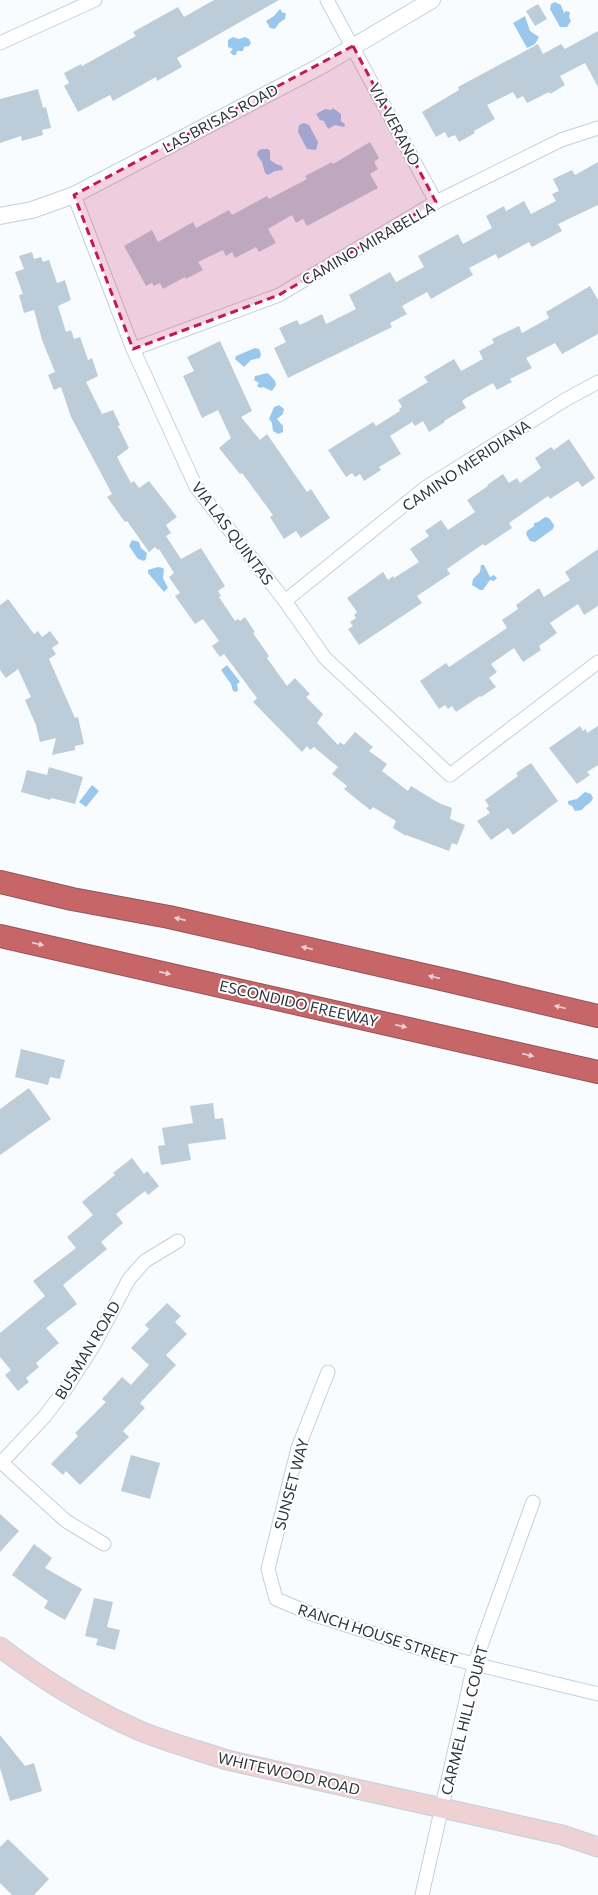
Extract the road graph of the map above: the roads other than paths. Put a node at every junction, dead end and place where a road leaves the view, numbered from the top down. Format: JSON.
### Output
{"nodes":[{"id":1,"x":95,"y":0,"type":"edge"},
{"id":2,"x":327,"y":0,"type":"edge"},
{"id":3,"x":432,"y":0,"type":"edge"},
{"id":4,"x":0,"y":43,"type":"edge"},
{"id":5,"x":353,"y":46,"type":"junction"},
{"id":6,"x":598,"y":128,"type":"edge"},
{"id":7,"x":74,"y":195,"type":"junction"},
{"id":8,"x":436,"y":202,"type":"junction"},
{"id":9,"x":0,"y":216,"type":"edge"},
{"id":10,"x":133,"y":349,"type":"junction"},
{"id":11,"x":598,"y":382,"type":"edge"},
{"id":12,"x":285,"y":601,"type":"junction"},
{"id":13,"x":598,"y":662,"type":"edge"},
{"id":14,"x":0,"y":882,"type":"edge"},
{"id":15,"x":0,"y":936,"type":"edge"},
{"id":16,"x":598,"y":1016,"type":"edge"},
{"id":17,"x":598,"y":1072,"type":"edge"},
{"id":18,"x":178,"y":1241,"type":"dead end"},
{"id":19,"x":328,"y":1372,"type":"dead end"},
{"id":20,"x":0,"y":1463,"type":"edge"},
{"id":21,"x":533,"y":1502,"type":"dead end"},
{"id":22,"x":104,"y":1544,"type":"dead end"},
{"id":23,"x":276,"y":1599,"type":"joint"},
{"id":24,"x":0,"y":1647,"type":"edge"},
{"id":25,"x":474,"y":1665,"type":"junction"},
{"id":26,"x":598,"y":1694,"type":"edge"},
{"id":27,"x":442,"y":1808,"type":"junction"},
{"id":28,"x":598,"y":1847,"type":"edge"},
{"id":29,"x":422,"y":1895,"type":"edge"}],
"edges":[{"from":1,"to":4,"type":"street"},
{"from":2,"to":5,"type":"street","name":"VIA VERANO"},
{"from":3,"to":5,"type":"street","name":"LAS BRISAS ROAD"},
{"from":5,"to":7,"type":"street","name":"LAS BRISAS ROAD"},
{"from":5,"to":8,"type":"street","name":"VIA VERANO"},
{"from":6,"to":8,"type":"street","name":"CAMINO MIRABELLA"},
{"from":7,"to":9,"type":"street","name":"LAS BRISAS ROAD"},
{"from":7,"to":10,"type":"street","name":"VIA LAS QUINTAS"},
{"from":8,"to":10,"type":"street","name":"CAMINO MIRABELLA"},
{"from":10,"to":12,"type":"street","name":"VIA LAS QUINTAS"},
{"from":11,"to":12,"type":"street","name":"CAMINO MERIDIANA"},
{"from":12,"to":13,"type":"street","name":"VIA LAS QUINTAS"},
{"from":16,"to":14,"type":"highway","one_way":true},
{"from":15,"to":17,"type":"highway","name":"ESCONDIDO FREEWAY","one_way":true},
{"from":18,"to":20,"type":"street","name":"BUSMAN ROAD"},
{"from":19,"to":23,"type":"street","name":"SUNSET WAY"},
{"from":20,"to":22,"type":"street"},
{"from":21,"to":25,"type":"street","name":"CARMEL HILL COURT"},
{"from":23,"to":25,"type":"street","name":"RANCH HOUSE STREET"},
{"from":24,"to":27,"type":"main road","name":"WHITEWOOD ROAD"},
{"from":25,"to":26,"type":"street","name":"RANCH HOUSE STREET"},
{"from":25,"to":27,"type":"street","name":"CARMEL HILL COURT"},
{"from":27,"to":28,"type":"main road","name":"WHITEWOOD ROAD"},
{"from":27,"to":29,"type":"street","name":"CARMEL HILL COURT"}]}
